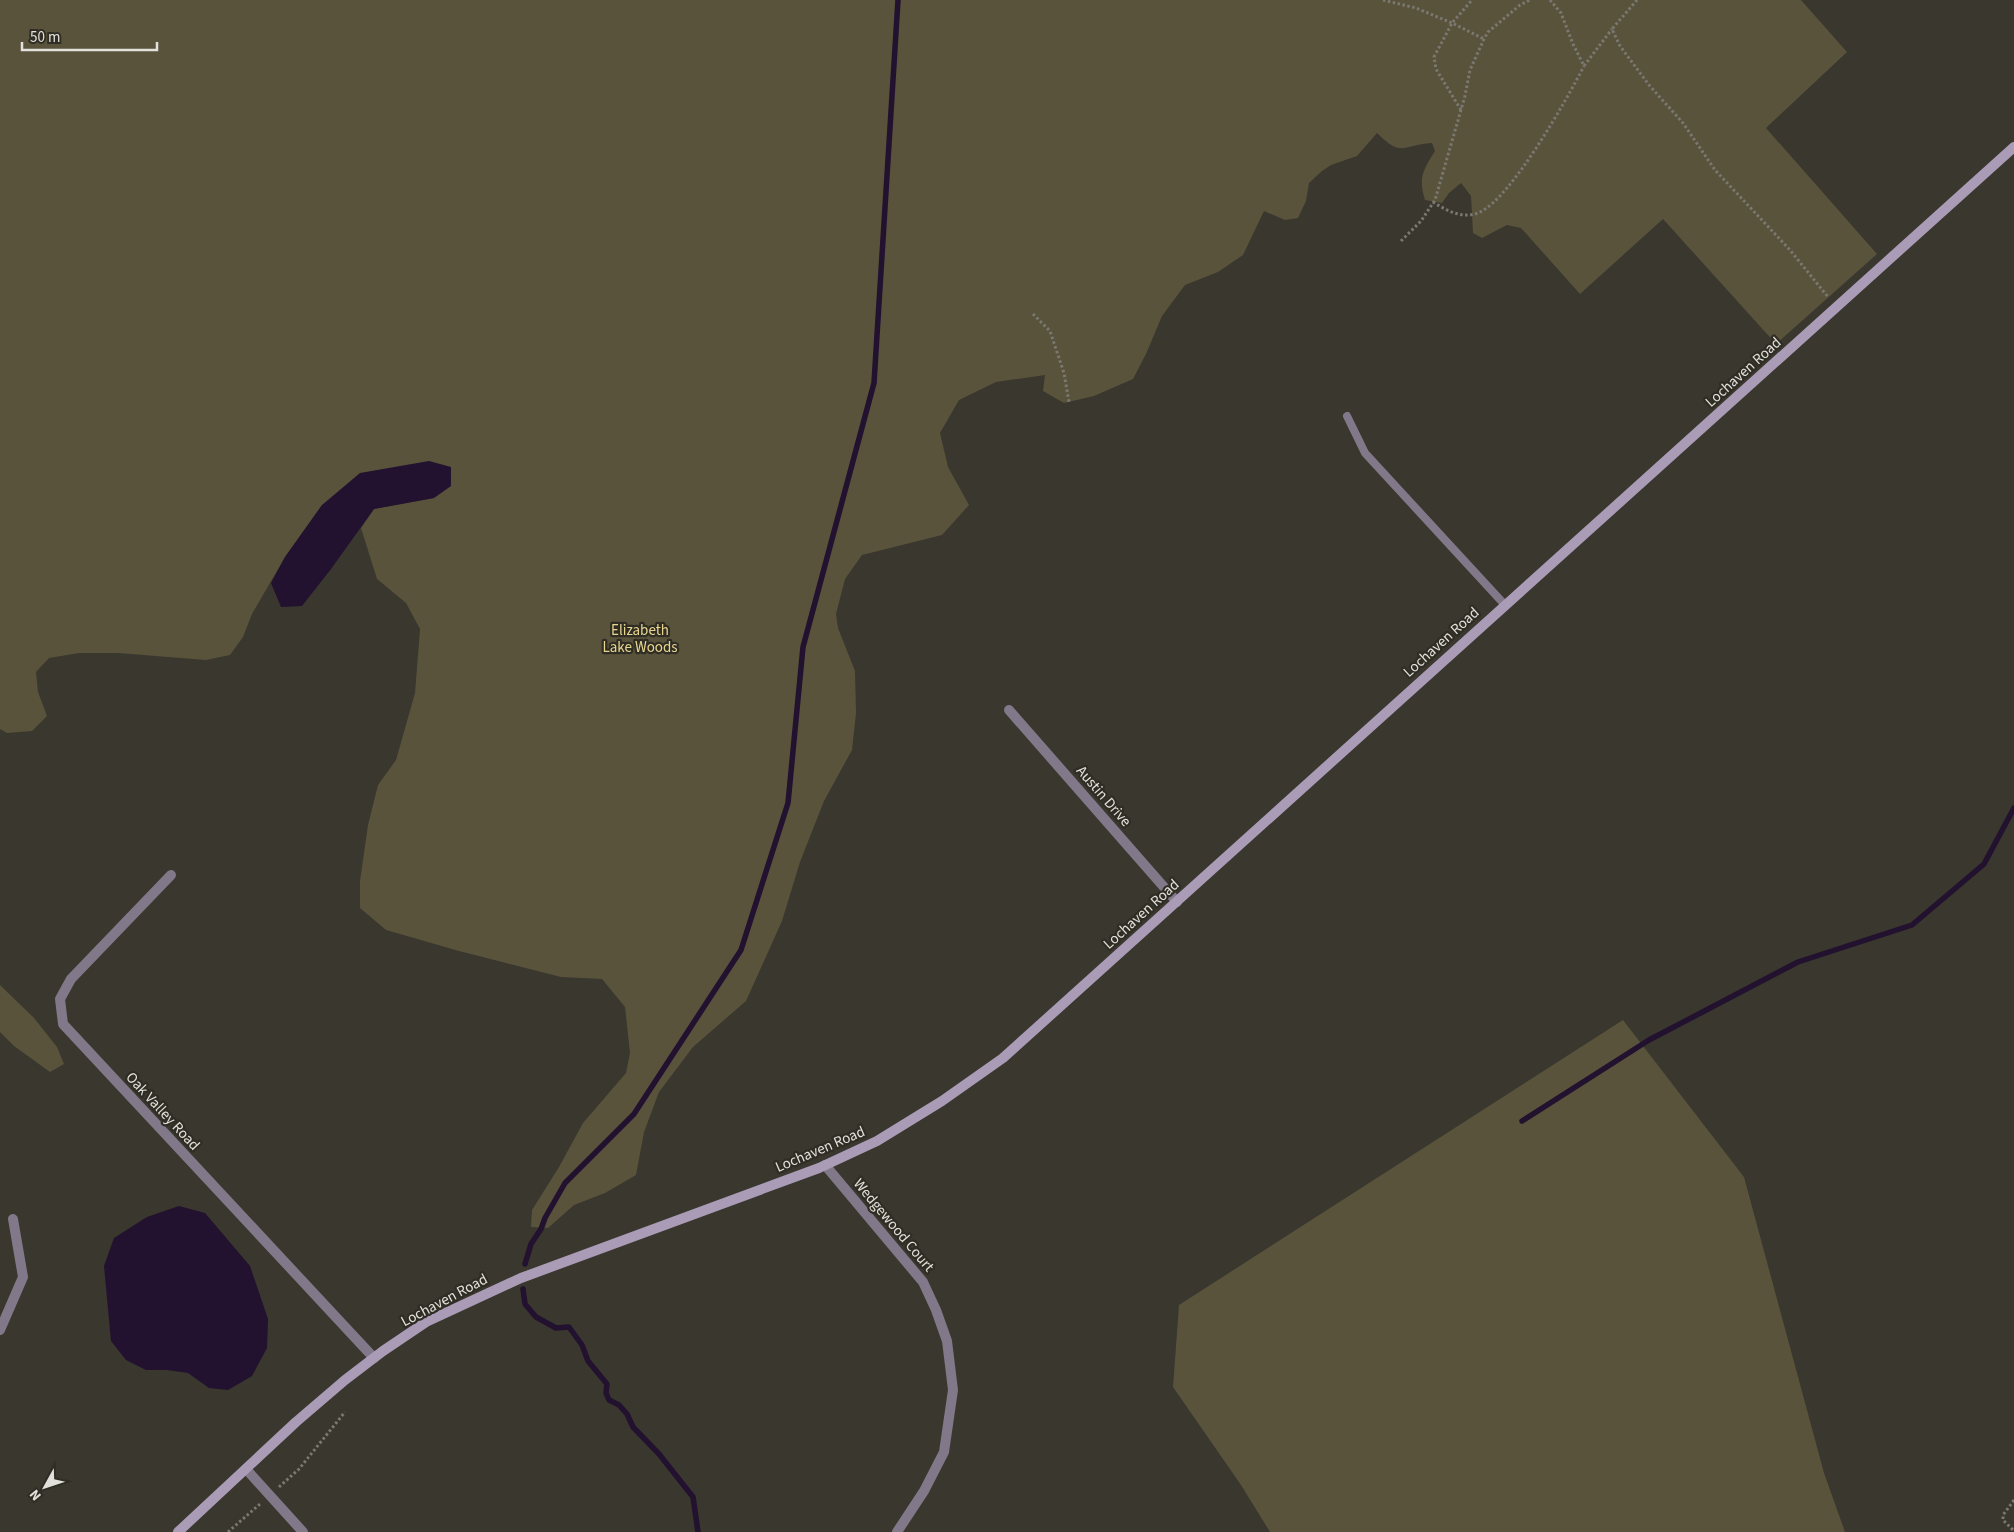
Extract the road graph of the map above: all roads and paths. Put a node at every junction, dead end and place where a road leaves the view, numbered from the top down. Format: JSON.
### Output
{"nodes":[{"id":1,"x":1383,"y":0,"type":"edge"},
{"id":2,"x":1472,"y":0,"type":"edge"},
{"id":3,"x":1530,"y":0,"type":"edge"},
{"id":4,"x":1550,"y":0,"type":"edge"},
{"id":5,"x":1636,"y":0,"type":"edge"},
{"id":6,"x":1452,"y":23,"type":"junction"},
{"id":7,"x":1612,"y":29,"type":"junction"},
{"id":8,"x":1484,"y":39,"type":"junction"},
{"id":9,"x":1584,"y":66,"type":"junction"},
{"id":10,"x":1460,"y":110,"type":"junction"},
{"id":11,"x":2014,"y":148,"type":"edge"},
{"id":12,"x":1433,"y":202,"type":"junction"},
{"id":13,"x":1401,"y":241,"type":"dead end"},
{"id":14,"x":1837,"y":307,"type":"junction"},
{"id":15,"x":1033,"y":314,"type":"dead end"},
{"id":16,"x":1069,"y":402,"type":"dead end"},
{"id":17,"x":1347,"y":416,"type":"dead end"},
{"id":18,"x":1505,"y":605,"type":"junction"},
{"id":19,"x":1009,"y":710,"type":"dead end"},
{"id":20,"x":171,"y":876,"type":"dead end"},
{"id":21,"x":1177,"y":902,"type":"junction"},
{"id":22,"x":825,"y":1165,"type":"junction"},
{"id":23,"x":13,"y":1219,"type":"dead end"},
{"id":24,"x":0,"y":1330,"type":"edge"},
{"id":25,"x":374,"y":1358,"type":"junction"},
{"id":26,"x":345,"y":1412,"type":"dead end"},
{"id":27,"x":246,"y":1469,"type":"junction"},
{"id":28,"x":270,"y":1496,"type":"junction"},
{"id":29,"x":2014,"y":1500,"type":"edge"},
{"id":30,"x":2013,"y":1530,"type":"edge"},
{"id":31,"x":178,"y":1532,"type":"edge"},
{"id":32,"x":228,"y":1532,"type":"edge"},
{"id":33,"x":303,"y":1532,"type":"edge"},
{"id":34,"x":897,"y":1532,"type":"edge"}],
"edges":[{"from":1,"to":6,"type":"path"},
{"from":2,"to":6,"type":"path"},
{"from":3,"to":8,"type":"path"},
{"from":4,"to":9,"type":"path"},
{"from":5,"to":7,"type":"path"},
{"from":6,"to":8,"type":"path"},
{"from":6,"to":10,"type":"path"},
{"from":7,"to":9,"type":"path"},
{"from":7,"to":14,"type":"path"},
{"from":8,"to":10,"type":"path"},
{"from":9,"to":12,"type":"path"},
{"from":10,"to":12,"type":"path"},
{"from":11,"to":14,"type":"street","name":"Lochaven Road"},
{"from":12,"to":13,"type":"path"},
{"from":14,"to":18,"type":"street","name":"Lochaven Road"},
{"from":15,"to":16,"type":"path"},
{"from":17,"to":18,"type":"lane"},
{"from":18,"to":21,"type":"street","name":"Lochaven Road"},
{"from":19,"to":21,"type":"street","name":"Austin Drive"},
{"from":20,"to":25,"type":"street","name":"Oak Valley Road"},
{"from":21,"to":22,"type":"street","name":"Lochaven Road"},
{"from":22,"to":25,"type":"street","name":"Lochaven Road"},
{"from":22,"to":34,"type":"street","name":"Wedgewood Court"},
{"from":23,"to":24,"type":"street"},
{"from":25,"to":27,"type":"street","name":"Lochaven Road"},
{"from":26,"to":28,"type":"path"},
{"from":27,"to":28,"type":"street"},
{"from":27,"to":31,"type":"street","name":"Lochaven Road"},
{"from":28,"to":32,"type":"path"},
{"from":28,"to":33,"type":"street"},
{"from":29,"to":30,"type":"path"}]}
